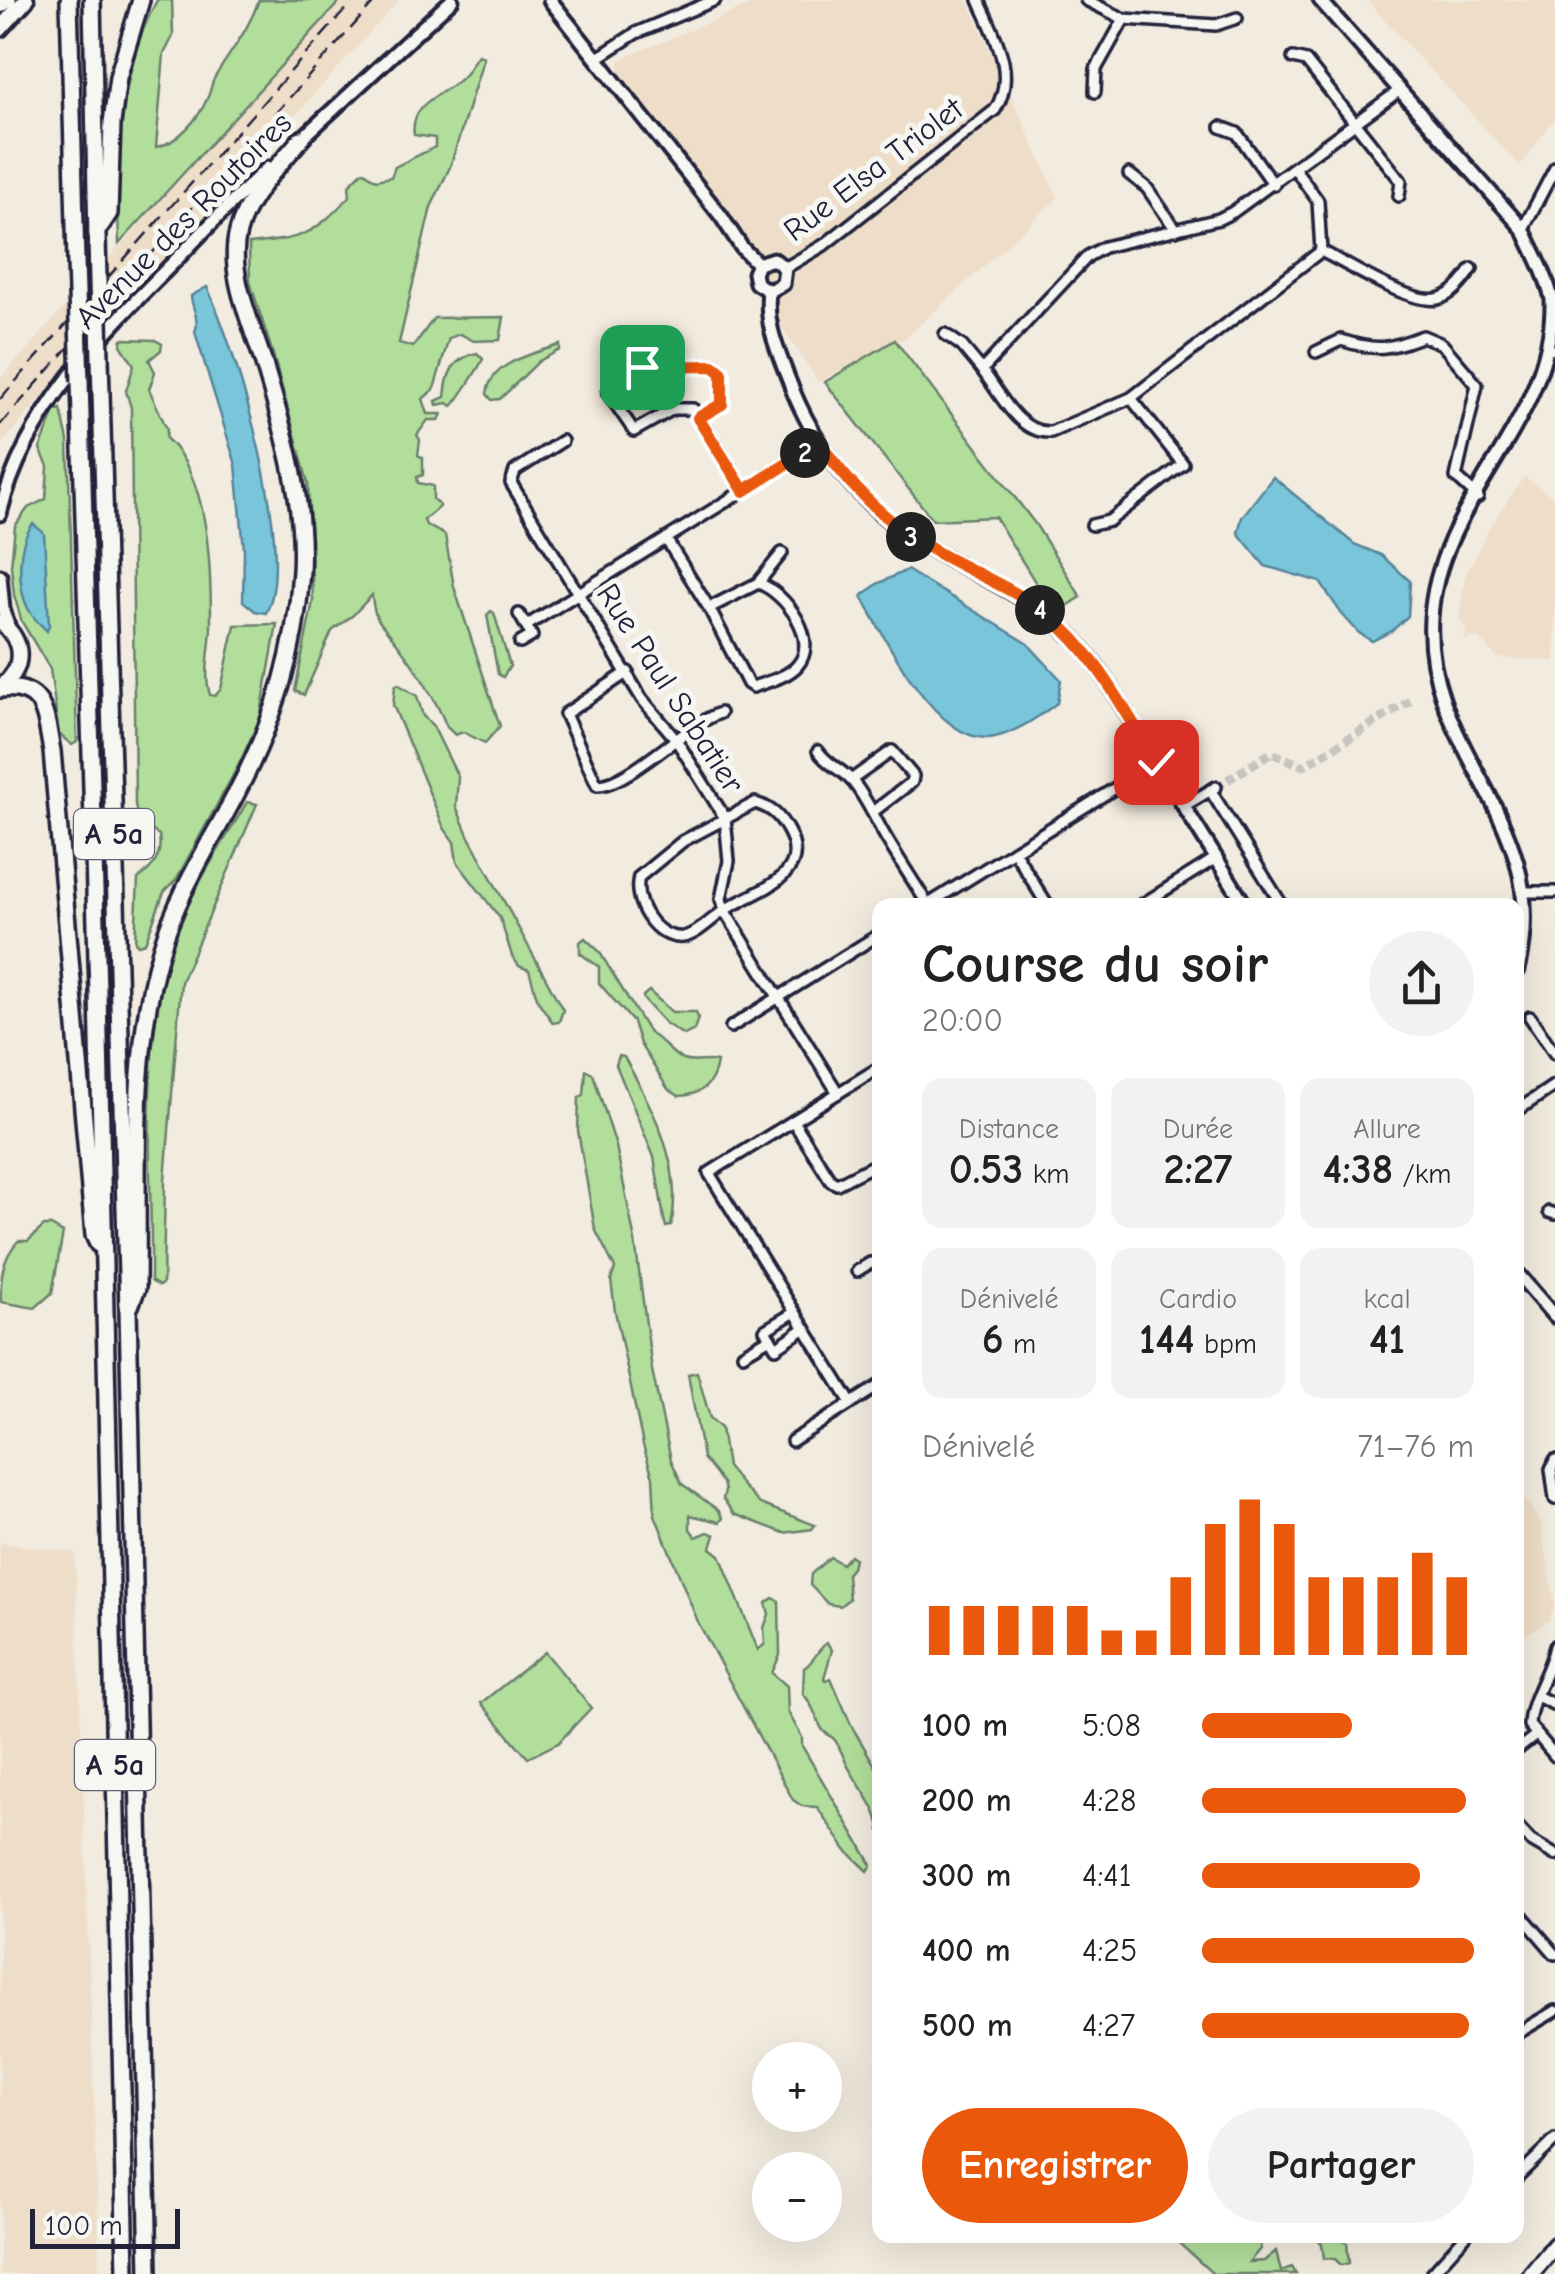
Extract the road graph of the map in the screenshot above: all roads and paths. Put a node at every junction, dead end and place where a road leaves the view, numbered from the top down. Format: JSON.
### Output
{"nodes":[{"id":1,"x":8,"y":0,"type":"edge"},
{"id":2,"x":26,"y":0,"type":"edge"},
{"id":3,"x":69,"y":0,"type":"edge"},
{"id":4,"x":92,"y":0,"type":"edge"},
{"id":5,"x":142,"y":0,"type":"edge"},
{"id":6,"x":452,"y":0,"type":"edge"},
{"id":7,"x":550,"y":0,"type":"edge"},
{"id":8,"x":715,"y":0,"type":"edge"},
{"id":9,"x":994,"y":0,"type":"edge"},
{"id":10,"x":1086,"y":0,"type":"edge"},
{"id":11,"x":1320,"y":0,"type":"edge"},
{"id":12,"x":980,"y":3,"type":"edge"},
{"id":13,"x":0,"y":5,"type":"edge"},
{"id":14,"x":1238,"y":18,"type":"dead end"},
{"id":15,"x":1124,"y":20,"type":"junction"},
{"id":16,"x":0,"y":30,"type":"edge"},
{"id":17,"x":596,"y":58,"type":"junction"},
{"id":18,"x":1293,"y":58,"type":"dead end"},
{"id":19,"x":1400,"y":90,"type":"junction"},
{"id":20,"x":1095,"y":92,"type":"dead end"},
{"id":21,"x":1355,"y":124,"type":"junction"},
{"id":22,"x":1221,"y":127,"type":"dead end"},
{"id":23,"x":301,"y":139,"type":"junction"},
{"id":24,"x":1555,"y":168,"type":"edge"},
{"id":25,"x":1294,"y":169,"type":"junction"},
{"id":26,"x":1129,"y":174,"type":"dead end"},
{"id":27,"x":1274,"y":184,"type":"junction"},
{"id":28,"x":1399,"y":196,"type":"dead end"},
{"id":29,"x":1523,"y":229,"type":"junction"},
{"id":30,"x":1176,"y":230,"type":"junction"},
{"id":31,"x":97,"y":235,"type":"junction"},
{"id":32,"x":1322,"y":251,"type":"junction"},
{"id":33,"x":758,"y":264,"type":"junction"},
{"id":34,"x":785,"y":268,"type":"junction"},
{"id":35,"x":1472,"y":270,"type":"dead end"},
{"id":36,"x":769,"y":291,"type":"junction"},
{"id":37,"x":946,"y":334,"type":"dead end"},
{"id":38,"x":1555,"y":350,"type":"edge"},
{"id":39,"x":1316,"y":352,"type":"dead end"},
{"id":40,"x":982,"y":370,"type":"junction"},
{"id":41,"x":1131,"y":398,"type":"junction"},
{"id":42,"x":698,"y":418,"type":"junction"},
{"id":43,"x":562,"y":442,"type":"dead end"},
{"id":44,"x":820,"y":443,"type":"junction"},
{"id":45,"x":744,"y":491,"type":"junction"},
{"id":46,"x":1478,"y":497,"type":"junction"},
{"id":47,"x":0,"y":514,"type":"edge"},
{"id":48,"x":1092,"y":525,"type":"dead end"},
{"id":49,"x":666,"y":540,"type":"junction"},
{"id":50,"x":782,"y":553,"type":"dead end"},
{"id":51,"x":0,"y":576,"type":"edge"},
{"id":52,"x":754,"y":585,"type":"junction"},
{"id":53,"x":580,"y":592,"type":"junction"},
{"id":54,"x":709,"y":608,"type":"junction"},
{"id":55,"x":518,"y":614,"type":"dead end"},
{"id":56,"x":5,"y":626,"type":"edge"},
{"id":57,"x":526,"y":626,"type":"junction"},
{"id":58,"x":520,"y":643,"type":"dead end"},
{"id":59,"x":628,"y":672,"type":"junction"},
{"id":60,"x":0,"y":688,"type":"edge"},
{"id":61,"x":720,"y":712,"type":"dead end"},
{"id":62,"x":676,"y":738,"type":"junction"},
{"id":63,"x":818,"y":751,"type":"dead end"},
{"id":64,"x":1156,"y":762,"type":"junction"},
{"id":65,"x":851,"y":780,"type":"junction"},
{"id":66,"x":1184,"y":806,"type":"junction"},
{"id":67,"x":874,"y":811,"type":"junction"},
{"id":68,"x":725,"y":818,"type":"junction"},
{"id":69,"x":1014,"y":851,"type":"junction"},
{"id":70,"x":1216,"y":858,"type":"junction"},
{"id":71,"x":1526,"y":892,"type":"junction"},
{"id":72,"x":1555,"y":892,"type":"edge"},
{"id":73,"x":923,"y":898,"type":"edge"},
{"id":74,"x":938,"y":898,"type":"edge"},
{"id":75,"x":1043,"y":898,"type":"edge"},
{"id":76,"x":1153,"y":898,"type":"edge"},
{"id":77,"x":1241,"y":898,"type":"edge"},
{"id":78,"x":1278,"y":898,"type":"edge"},
{"id":79,"x":724,"y":910,"type":"junction"},
{"id":80,"x":872,"y":939,"type":"edge"},
{"id":81,"x":1524,"y":940,"type":"edge"},
{"id":82,"x":779,"y":997,"type":"junction"},
{"id":83,"x":1530,"y":1017,"type":"dead end"},
{"id":84,"x":730,"y":1027,"type":"dead end"},
{"id":85,"x":1551,"y":1041,"type":"edge"},
{"id":86,"x":1555,"y":1054,"type":"edge"},
{"id":87,"x":872,"y":1072,"type":"edge"},
{"id":88,"x":1555,"y":1085,"type":"edge"},
{"id":89,"x":838,"y":1093,"type":"junction"},
{"id":90,"x":1524,"y":1106,"type":"edge"},
{"id":91,"x":793,"y":1120,"type":"junction"},
{"id":92,"x":872,"y":1166,"type":"edge"},
{"id":93,"x":104,"y":1256,"type":"junction"},
{"id":94,"x":872,"y":1263,"type":"edge"},
{"id":95,"x":857,"y":1270,"type":"dead end"},
{"id":96,"x":1524,"y":1281,"type":"edge"},
{"id":97,"x":128,"y":1310,"type":"junction"},
{"id":98,"x":795,"y":1312,"type":"junction"},
{"id":99,"x":1555,"y":1317,"type":"edge"},
{"id":100,"x":805,"y":1328,"type":"junction"},
{"id":101,"x":770,"y":1338,"type":"junction"},
{"id":102,"x":744,"y":1354,"type":"dead end"},
{"id":103,"x":872,"y":1390,"type":"edge"},
{"id":104,"x":851,"y":1404,"type":"junction"},
{"id":105,"x":792,"y":1442,"type":"dead end"},
{"id":106,"x":1555,"y":1460,"type":"edge"},
{"id":107,"x":1555,"y":1499,"type":"edge"},
{"id":108,"x":1555,"y":1646,"type":"edge"},
{"id":109,"x":1554,"y":1654,"type":"edge"},
{"id":110,"x":1538,"y":1696,"type":"junction"},
{"id":111,"x":1555,"y":1705,"type":"edge"},
{"id":112,"x":1536,"y":1735,"type":"junction"},
{"id":113,"x":1524,"y":1744,"type":"edge"},
{"id":114,"x":1553,"y":1750,"type":"edge"},
{"id":115,"x":1524,"y":1833,"type":"edge"},
{"id":116,"x":1555,"y":1855,"type":"edge"},
{"id":117,"x":1524,"y":1919,"type":"edge"},
{"id":118,"x":1555,"y":1954,"type":"edge"},
{"id":119,"x":1555,"y":2011,"type":"edge"},
{"id":120,"x":1524,"y":2029,"type":"edge"},
{"id":121,"x":1555,"y":2140,"type":"edge"},
{"id":122,"x":1524,"y":2170,"type":"edge"},
{"id":123,"x":1457,"y":2243,"type":"edge"},
{"id":124,"x":1555,"y":2245,"type":"edge"},
{"id":125,"x":126,"y":2274,"type":"edge"},
{"id":126,"x":149,"y":2274,"type":"edge"},
{"id":127,"x":1431,"y":2274,"type":"edge"},
{"id":128,"x":1531,"y":2274,"type":"edge"}],
"edges":[{"from":1,"to":13,"type":"highway"},
{"from":2,"to":16,"type":"main road"},
{"from":3,"to":93,"type":"highway","number":"A 5a","bridge":true},
{"from":4,"to":31,"type":"highway","number":"A 5a"},
{"from":5,"to":31,"type":"highway"},
{"from":6,"to":23,"type":"street","name":"Avenue des Routoires"},
{"from":7,"to":17,"type":"street","name":"Rue Elsa Triolet"},
{"from":8,"to":17,"type":"street"},
{"from":9,"to":12,"type":"street"},
{"from":10,"to":15,"type":"street"},
{"from":11,"to":19,"type":"street"},
{"from":12,"to":34,"type":"street","name":"Rue Elsa Triolet"},
{"from":14,"to":15,"type":"street"},
{"from":15,"to":20,"type":"street"},
{"from":17,"to":33,"type":"street","name":"Rue Elsa Triolet"},
{"from":18,"to":21,"type":"street"},
{"from":19,"to":21,"type":"street"},
{"from":19,"to":29,"type":"street"},
{"from":21,"to":25,"type":"street"},
{"from":21,"to":28,"type":"street"},
{"from":22,"to":27,"type":"street"},
{"from":23,"to":47,"type":"street","name":"Avenue des Routoires"},
{"from":23,"to":97,"type":"highway"},
{"from":24,"to":29,"type":"street"},
{"from":25,"to":27,"type":"street"},
{"from":25,"to":32,"type":"street"},
{"from":26,"to":30,"type":"street"},
{"from":27,"to":30,"type":"street"},
{"from":29,"to":38,"type":"street"},
{"from":30,"to":40,"type":"street"},
{"from":31,"to":97,"type":"highway","number":"A 5a","bridge":true},
{"from":32,"to":35,"type":"street"},
{"from":32,"to":41,"type":"street"},
{"from":33,"to":34,"type":"street"},
{"from":33,"to":36,"type":"street"},
{"from":34,"to":36,"type":"street"},
{"from":36,"to":44,"type":"street"},
{"from":37,"to":40,"type":"street"},
{"from":38,"to":46,"type":"street"},
{"from":39,"to":46,"type":"street"},
{"from":40,"to":41,"type":"street"},
{"from":41,"to":48,"type":"street"},
{"from":42,"to":42,"type":"street"},
{"from":42,"to":45,"type":"street"},
{"from":43,"to":53,"type":"street","name":"Rue Paul Sabatier"},
{"from":44,"to":45,"type":"street"},
{"from":44,"to":64,"type":"street"},
{"from":45,"to":49,"type":"street"},
{"from":46,"to":71,"type":"street"},
{"from":49,"to":53,"type":"street"},
{"from":49,"to":54,"type":"street"},
{"from":50,"to":52,"type":"street"},
{"from":51,"to":56,"type":"street"},
{"from":52,"to":54,"type":"street"},
{"from":52,"to":54,"type":"street"},
{"from":53,"to":57,"type":"street"},
{"from":53,"to":59,"type":"street","name":"Rue Paul Sabatier"},
{"from":55,"to":57,"type":"street"},
{"from":56,"to":60,"type":"main road"},
{"from":57,"to":58,"type":"street"},
{"from":59,"to":62,"type":"street","name":"Rue Paul Sabatier"},
{"from":59,"to":62,"type":"street"},
{"from":60,"to":93,"type":"highway"},
{"from":61,"to":62,"type":"street"},
{"from":62,"to":68,"type":"street","name":"Rue Paul Sabatier"},
{"from":63,"to":65,"type":"street"},
{"from":64,"to":66,"type":"street"},
{"from":64,"to":69,"type":"street"},
{"from":65,"to":67,"type":"street"},
{"from":65,"to":67,"type":"street"},
{"from":66,"to":70,"type":"street"},
{"from":66,"to":78,"type":"street"},
{"from":67,"to":73,"type":"street"},
{"from":68,"to":79,"type":"street","name":"Rue Paul Sabatier"},
{"from":68,"to":79,"type":"street"},
{"from":68,"to":79,"type":"street"},
{"from":69,"to":74,"type":"street"},
{"from":69,"to":75,"type":"street"},
{"from":70,"to":76,"type":"street"},
{"from":70,"to":77,"type":"street"},
{"from":71,"to":72,"type":"street"},
{"from":71,"to":81,"type":"street"},
{"from":79,"to":82,"type":"street"},
{"from":80,"to":82,"type":"street"},
{"from":82,"to":84,"type":"street"},
{"from":82,"to":89,"type":"street"},
{"from":83,"to":85,"type":"street"},
{"from":85,"to":86,"type":"street"},
{"from":87,"to":89,"type":"street"},
{"from":88,"to":90,"type":"street"},
{"from":89,"to":91,"type":"street"},
{"from":91,"to":92,"type":"street"},
{"from":91,"to":98,"type":"street"},
{"from":93,"to":125,"type":"highway","number":"A 5a"},
{"from":94,"to":95,"type":"street"},
{"from":96,"to":99,"type":"street"},
{"from":97,"to":126,"type":"highway","number":"A 5a"},
{"from":98,"to":100,"type":"street"},
{"from":98,"to":101,"type":"street"},
{"from":100,"to":101,"type":"street"},
{"from":100,"to":104,"type":"street"},
{"from":101,"to":102,"type":"street"},
{"from":103,"to":104,"type":"street"},
{"from":104,"to":105,"type":"street"},
{"from":106,"to":107,"type":"street"},
{"from":108,"to":109,"type":"street"},
{"from":109,"to":110,"type":"street"},
{"from":110,"to":111,"type":"street"},
{"from":110,"to":112,"type":"street"},
{"from":112,"to":113,"type":"street"},
{"from":112,"to":114,"type":"street"},
{"from":115,"to":116,"type":"street"},
{"from":117,"to":118,"type":"street"},
{"from":119,"to":120,"type":"street"},
{"from":121,"to":122,"type":"street"},
{"from":123,"to":127,"type":"street"},
{"from":124,"to":128,"type":"main road"}]}
